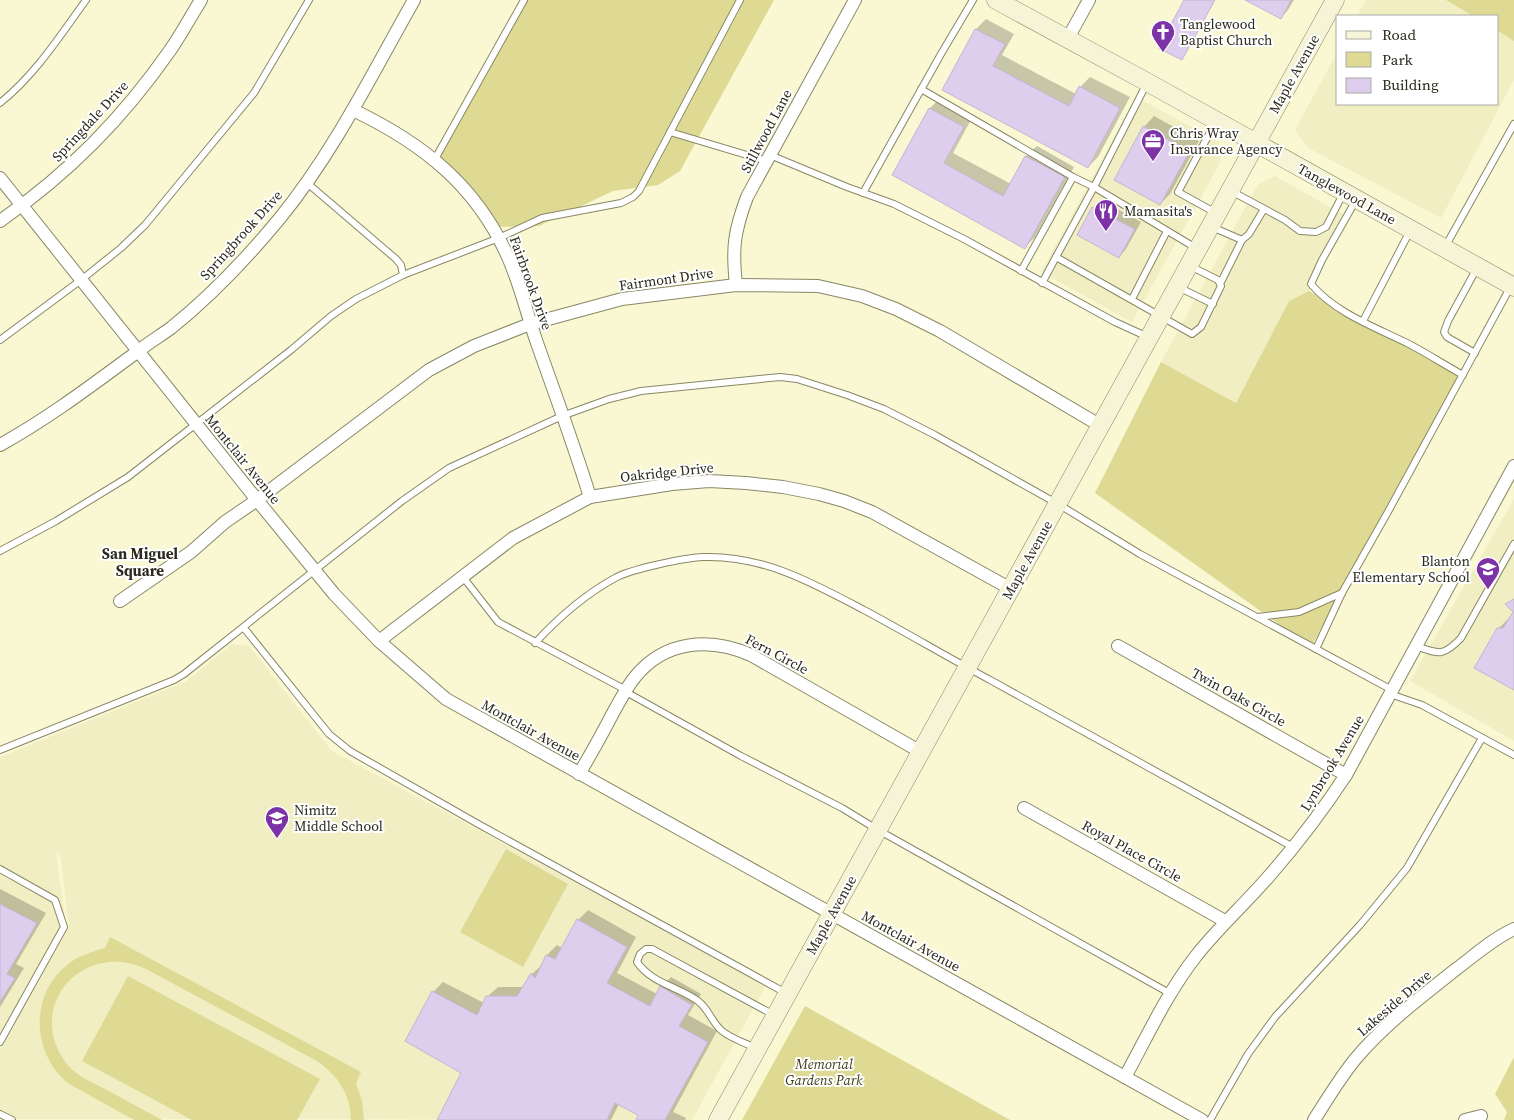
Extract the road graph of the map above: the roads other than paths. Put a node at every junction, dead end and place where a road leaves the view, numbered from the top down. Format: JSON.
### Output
{"nodes":[{"id":1,"x":86,"y":0,"type":"edge"},
{"id":2,"x":201,"y":0,"type":"edge"},
{"id":3,"x":309,"y":0,"type":"edge"},
{"id":4,"x":414,"y":0,"type":"edge"},
{"id":5,"x":524,"y":0,"type":"edge"},
{"id":6,"x":740,"y":0,"type":"edge"},
{"id":7,"x":855,"y":0,"type":"edge"},
{"id":8,"x":973,"y":0,"type":"edge"},
{"id":9,"x":996,"y":0,"type":"edge"},
{"id":10,"x":1089,"y":0,"type":"edge"},
{"id":11,"x":1335,"y":0,"type":"edge"},
{"id":12,"x":1067,"y":40,"type":"junction"},
{"id":13,"x":1148,"y":82,"type":"junction"},
{"id":14,"x":921,"y":90,"type":"junction"},
{"id":15,"x":0,"y":103,"type":"edge"},
{"id":16,"x":352,"y":110,"type":"junction"},
{"id":17,"x":1215,"y":122,"type":"junction"},
{"id":18,"x":1514,"y":124,"type":"edge"},
{"id":19,"x":670,"y":132,"type":"junction"},
{"id":20,"x":1256,"y":144,"type":"junction"},
{"id":21,"x":768,"y":158,"type":"junction"},
{"id":22,"x":435,"y":159,"type":"junction"},
{"id":23,"x":1073,"y":177,"type":"junction"},
{"id":24,"x":0,"y":178,"type":"edge"},
{"id":25,"x":306,"y":182,"type":"junction"},
{"id":26,"x":1094,"y":187,"type":"junction"},
{"id":27,"x":1230,"y":191,"type":"junction"},
{"id":28,"x":863,"y":193,"type":"junction"},
{"id":29,"x":1350,"y":196,"type":"junction"},
{"id":30,"x":22,"y":206,"type":"junction"},
{"id":31,"x":1264,"y":209,"type":"junction"},
{"id":32,"x":1214,"y":220,"type":"junction"},
{"id":33,"x":0,"y":221,"type":"edge"},
{"id":34,"x":1411,"y":230,"type":"junction"},
{"id":35,"x":1167,"y":231,"type":"junction"},
{"id":36,"x":499,"y":238,"type":"junction"},
{"id":37,"x":1242,"y":240,"type":"junction"},
{"id":38,"x":1445,"y":248,"type":"junction"},
{"id":39,"x":1198,"y":249,"type":"junction"},
{"id":40,"x":1056,"y":257,"type":"junction"},
{"id":41,"x":1189,"y":265,"type":"junction"},
{"id":42,"x":1478,"y":267,"type":"junction"},
{"id":43,"x":1022,"y":271,"type":"junction"},
{"id":44,"x":403,"y":275,"type":"junction"},
{"id":45,"x":81,"y":280,"type":"junction"},
{"id":46,"x":1221,"y":282,"type":"junction"},
{"id":47,"x":1042,"y":283,"type":"junction"},
{"id":48,"x":736,"y":285,"type":"junction"},
{"id":49,"x":1513,"y":286,"type":"edge"},
{"id":50,"x":1177,"y":287,"type":"junction"},
{"id":51,"x":1132,"y":299,"type":"junction"},
{"id":52,"x":1213,"y":304,"type":"junction"},
{"id":53,"x":1161,"y":317,"type":"junction"},
{"id":54,"x":1363,"y":321,"type":"junction"},
{"id":55,"x":530,"y":324,"type":"junction"},
{"id":56,"x":1150,"y":338,"type":"junction"},
{"id":57,"x":0,"y":340,"type":"edge"},
{"id":58,"x":138,"y":351,"type":"junction"},
{"id":59,"x":1475,"y":353,"type":"junction"},
{"id":60,"x":1463,"y":375,"type":"junction"},
{"id":61,"x":562,"y":416,"type":"junction"},
{"id":62,"x":196,"y":424,"type":"junction"},
{"id":63,"x":1101,"y":426,"type":"junction"},
{"id":64,"x":0,"y":446,"type":"edge"},
{"id":65,"x":1514,"y":466,"type":"edge"},
{"id":66,"x":590,"y":497,"type":"junction"},
{"id":67,"x":257,"y":500,"type":"junction"},
{"id":68,"x":1058,"y":504,"type":"junction"},
{"id":69,"x":1514,"y":544,"type":"edge"},
{"id":70,"x":0,"y":551,"type":"edge"},
{"id":71,"x":316,"y":572,"type":"junction"},
{"id":72,"x":463,"y":577,"type":"junction"},
{"id":73,"x":1010,"y":589,"type":"junction"},
{"id":74,"x":1342,"y":593,"type":"junction"},
{"id":75,"x":120,"y":600,"type":"dead end"},
{"id":76,"x":1258,"y":617,"type":"junction"},
{"id":77,"x":244,"y":628,"type":"junction"},
{"id":78,"x":379,"y":641,"type":"junction"},
{"id":79,"x":535,"y":643,"type":"junction"},
{"id":80,"x":1118,"y":646,"type":"dead end"},
{"id":81,"x":1416,"y":646,"type":"junction"},
{"id":82,"x":1316,"y":649,"type":"junction"},
{"id":83,"x":967,"y":668,"type":"junction"},
{"id":84,"x":626,"y":691,"type":"junction"},
{"id":85,"x":1391,"y":692,"type":"junction"},
{"id":86,"x":1482,"y":738,"type":"junction"},
{"id":87,"x":0,"y":750,"type":"edge"},
{"id":88,"x":921,"y":752,"type":"junction"},
{"id":89,"x":1514,"y":755,"type":"edge"},
{"id":90,"x":579,"y":774,"type":"junction"},
{"id":91,"x":1346,"y":774,"type":"junction"},
{"id":92,"x":1024,"y":808,"type":"dead end"},
{"id":93,"x":878,"y":830,"type":"junction"},
{"id":94,"x":1293,"y":847,"type":"junction"},
{"id":95,"x":0,"y":869,"type":"edge"},
{"id":96,"x":832,"y":914,"type":"junction"},
{"id":97,"x":1226,"y":921,"type":"junction"},
{"id":98,"x":1514,"y":929,"type":"edge"},
{"id":99,"x":788,"y":994,"type":"junction"},
{"id":100,"x":1171,"y":994,"type":"junction"},
{"id":101,"x":775,"y":1016,"type":"junction"},
{"id":102,"x":0,"y":1042,"type":"edge"},
{"id":103,"x":757,"y":1049,"type":"junction"},
{"id":104,"x":1125,"y":1077,"type":"junction"},
{"id":105,"x":0,"y":1114,"type":"edge"},
{"id":106,"x":1481,"y":1116,"type":"dead end"},
{"id":107,"x":12,"y":1120,"type":"edge"},
{"id":108,"x":718,"y":1120,"type":"edge"},
{"id":109,"x":1202,"y":1120,"type":"edge"},
{"id":110,"x":1210,"y":1120,"type":"edge"},
{"id":111,"x":1314,"y":1120,"type":"edge"},
{"id":112,"x":1464,"y":1120,"type":"edge"}],
"edges":[{"from":1,"to":15,"type":"lane"},
{"from":2,"to":30,"type":"street","name":"Springdale Drive"},
{"from":3,"to":45,"type":"lane"},
{"from":4,"to":16,"type":"street","name":"Springbrook Drive"},
{"from":5,"to":22,"type":"lane"},
{"from":6,"to":19,"type":"lane"},
{"from":7,"to":21,"type":"street","name":"Stillwood Lane"},
{"from":8,"to":14,"type":"lane"},
{"from":9,"to":12,"type":"main road","name":"Tanglewood Lane"},
{"from":10,"to":12,"type":"street"},
{"from":11,"to":20,"type":"main road","name":"Maple Avenue"},
{"from":12,"to":13,"type":"main road","name":"Tanglewood Lane"},
{"from":13,"to":17,"type":"main road","name":"Tanglewood Lane"},
{"from":13,"to":26,"type":"lane"},
{"from":14,"to":23,"type":"lane"},
{"from":14,"to":28,"type":"lane"},
{"from":16,"to":22,"type":"street","name":"Fairbrook Drive"},
{"from":16,"to":25,"type":"street","name":"Springbrook Drive"},
{"from":17,"to":20,"type":"main road","name":"Tanglewood Lane"},
{"from":17,"to":32,"type":"lane"},
{"from":18,"to":38,"type":"lane"},
{"from":19,"to":21,"type":"lane"},
{"from":19,"to":36,"type":"lane"},
{"from":20,"to":27,"type":"main road","name":"Maple Avenue"},
{"from":20,"to":29,"type":"main road","name":"Tanglewood Lane"},
{"from":21,"to":28,"type":"lane"},
{"from":21,"to":48,"type":"street","name":"Stillwood Lane"},
{"from":22,"to":36,"type":"street","name":"Fairbrook Drive"},
{"from":23,"to":26,"type":"lane"},
{"from":23,"to":43,"type":"lane"},
{"from":24,"to":30,"type":"street","name":"Montclair Avenue"},
{"from":25,"to":44,"type":"lane"},
{"from":25,"to":58,"type":"street","name":"Springbrook Drive"},
{"from":26,"to":35,"type":"lane"},
{"from":26,"to":40,"type":"lane"},
{"from":27,"to":31,"type":"lane"},
{"from":27,"to":32,"type":"main road","name":"Maple Avenue"},
{"from":28,"to":43,"type":"lane"},
{"from":29,"to":31,"type":"lane"},
{"from":29,"to":34,"type":"main road","name":"Tanglewood Lane"},
{"from":29,"to":54,"type":"lane"},
{"from":30,"to":33,"type":"street","name":"Springdale Drive"},
{"from":30,"to":45,"type":"street","name":"Montclair Avenue"},
{"from":31,"to":37,"type":"lane"},
{"from":32,"to":37,"type":"lane"},
{"from":32,"to":39,"type":"main road","name":"Maple Avenue"},
{"from":34,"to":38,"type":"main road","name":"Tanglewood Lane"},
{"from":34,"to":54,"type":"lane"},
{"from":35,"to":39,"type":"lane"},
{"from":35,"to":51,"type":"lane"},
{"from":36,"to":44,"type":"lane"},
{"from":36,"to":55,"type":"street","name":"Fairbrook Drive"},
{"from":37,"to":46,"type":"lane"},
{"from":38,"to":42,"type":"main road","name":"Tanglewood Lane"},
{"from":39,"to":41,"type":"main road","name":"Maple Avenue"},
{"from":40,"to":47,"type":"lane"},
{"from":40,"to":51,"type":"lane"},
{"from":41,"to":46,"type":"lane"},
{"from":41,"to":50,"type":"main road","name":"Maple Avenue"},
{"from":42,"to":49,"type":"main road","name":"Tanglewood Lane"},
{"from":42,"to":59,"type":"lane"},
{"from":43,"to":47,"type":"lane"},
{"from":44,"to":62,"type":"lane"},
{"from":45,"to":57,"type":"lane"},
{"from":45,"to":58,"type":"street","name":"Montclair Avenue"},
{"from":46,"to":52,"type":"lane"},
{"from":47,"to":56,"type":"lane"},
{"from":48,"to":55,"type":"street","name":"Fairmont Drive"},
{"from":48,"to":63,"type":"street","name":"Fairmont Drive"},
{"from":49,"to":59,"type":"lane"},
{"from":50,"to":52,"type":"lane"},
{"from":50,"to":53,"type":"main road","name":"Maple Avenue"},
{"from":51,"to":53,"type":"lane"},
{"from":52,"to":53,"type":"lane"},
{"from":53,"to":56,"type":"main road","name":"Maple Avenue"},
{"from":54,"to":60,"type":"lane"},
{"from":55,"to":61,"type":"street","name":"Fairbrook Drive"},
{"from":55,"to":67,"type":"street","name":"Fairmont Drive"},
{"from":56,"to":63,"type":"main road","name":"Maple Avenue"},
{"from":58,"to":62,"type":"street","name":"Montclair Avenue"},
{"from":58,"to":64,"type":"street","name":"Springbrook Drive"},
{"from":59,"to":60,"type":"lane"},
{"from":60,"to":74,"type":"lane"},
{"from":61,"to":66,"type":"street","name":"Fairbrook Drive"},
{"from":61,"to":68,"type":"lane"},
{"from":61,"to":71,"type":"lane"},
{"from":62,"to":67,"type":"street","name":"Montclair Avenue"},
{"from":62,"to":70,"type":"lane"},
{"from":63,"to":68,"type":"main road","name":"Maple Avenue"},
{"from":65,"to":81,"type":"street","name":"Lynbrook Avenue"},
{"from":66,"to":72,"type":"street","name":"Oakridge Drive"},
{"from":66,"to":73,"type":"street","name":"Oakridge Drive"},
{"from":67,"to":71,"type":"street","name":"Montclair Avenue"},
{"from":67,"to":75,"type":"street"},
{"from":68,"to":73,"type":"main road","name":"Maple Avenue"},
{"from":68,"to":76,"type":"lane"},
{"from":69,"to":81,"type":"lane"},
{"from":71,"to":77,"type":"lane"},
{"from":71,"to":78,"type":"street","name":"Montclair Avenue"},
{"from":72,"to":78,"type":"street","name":"Oakridge Drive"},
{"from":72,"to":79,"type":"lane"},
{"from":73,"to":83,"type":"main road","name":"Maple Avenue"},
{"from":74,"to":76,"type":"lane"},
{"from":74,"to":82,"type":"lane"},
{"from":76,"to":82,"type":"lane"},
{"from":77,"to":87,"type":"lane"},
{"from":77,"to":99,"type":"lane"},
{"from":78,"to":90,"type":"street","name":"Montclair Avenue"},
{"from":79,"to":83,"type":"lane"},
{"from":79,"to":84,"type":"lane"},
{"from":80,"to":91,"type":"street","name":"Twin Oaks Circle"},
{"from":81,"to":85,"type":"street","name":"Lynbrook Avenue"},
{"from":82,"to":85,"type":"lane"},
{"from":83,"to":88,"type":"main road","name":"Maple Avenue"},
{"from":83,"to":94,"type":"lane"},
{"from":84,"to":88,"type":"street","name":"Fern Circle"},
{"from":84,"to":90,"type":"street","name":"Fern Circle"},
{"from":84,"to":93,"type":"lane"},
{"from":85,"to":86,"type":"lane"},
{"from":85,"to":91,"type":"street","name":"Lynbrook Avenue"},
{"from":86,"to":89,"type":"lane"},
{"from":86,"to":110,"type":"lane"},
{"from":88,"to":93,"type":"main road","name":"Maple Avenue"},
{"from":90,"to":96,"type":"street","name":"Montclair Avenue"},
{"from":91,"to":94,"type":"street","name":"Lynbrook Avenue"},
{"from":92,"to":97,"type":"street","name":"Royal Place Circle"},
{"from":93,"to":96,"type":"main road","name":"Maple Avenue"},
{"from":93,"to":100,"type":"lane"},
{"from":94,"to":97,"type":"street","name":"Lynbrook Avenue"},
{"from":95,"to":102,"type":"lane"},
{"from":96,"to":99,"type":"main road","name":"Maple Avenue"},
{"from":96,"to":104,"type":"street","name":"Montclair Avenue"},
{"from":97,"to":100,"type":"street","name":"Lynbrook Avenue"},
{"from":98,"to":111,"type":"street","name":"Lakeside Drive"},
{"from":99,"to":101,"type":"main road","name":"Maple Avenue"},
{"from":100,"to":104,"type":"street","name":"Lynbrook Avenue"},
{"from":101,"to":103,"type":"main road","name":"Maple Avenue"},
{"from":101,"to":103,"type":"lane"},
{"from":103,"to":108,"type":"main road","name":"Maple Avenue"},
{"from":104,"to":109,"type":"street","name":"Montclair Avenue"},
{"from":105,"to":107,"type":"lane"},
{"from":106,"to":112,"type":"street"}]}
